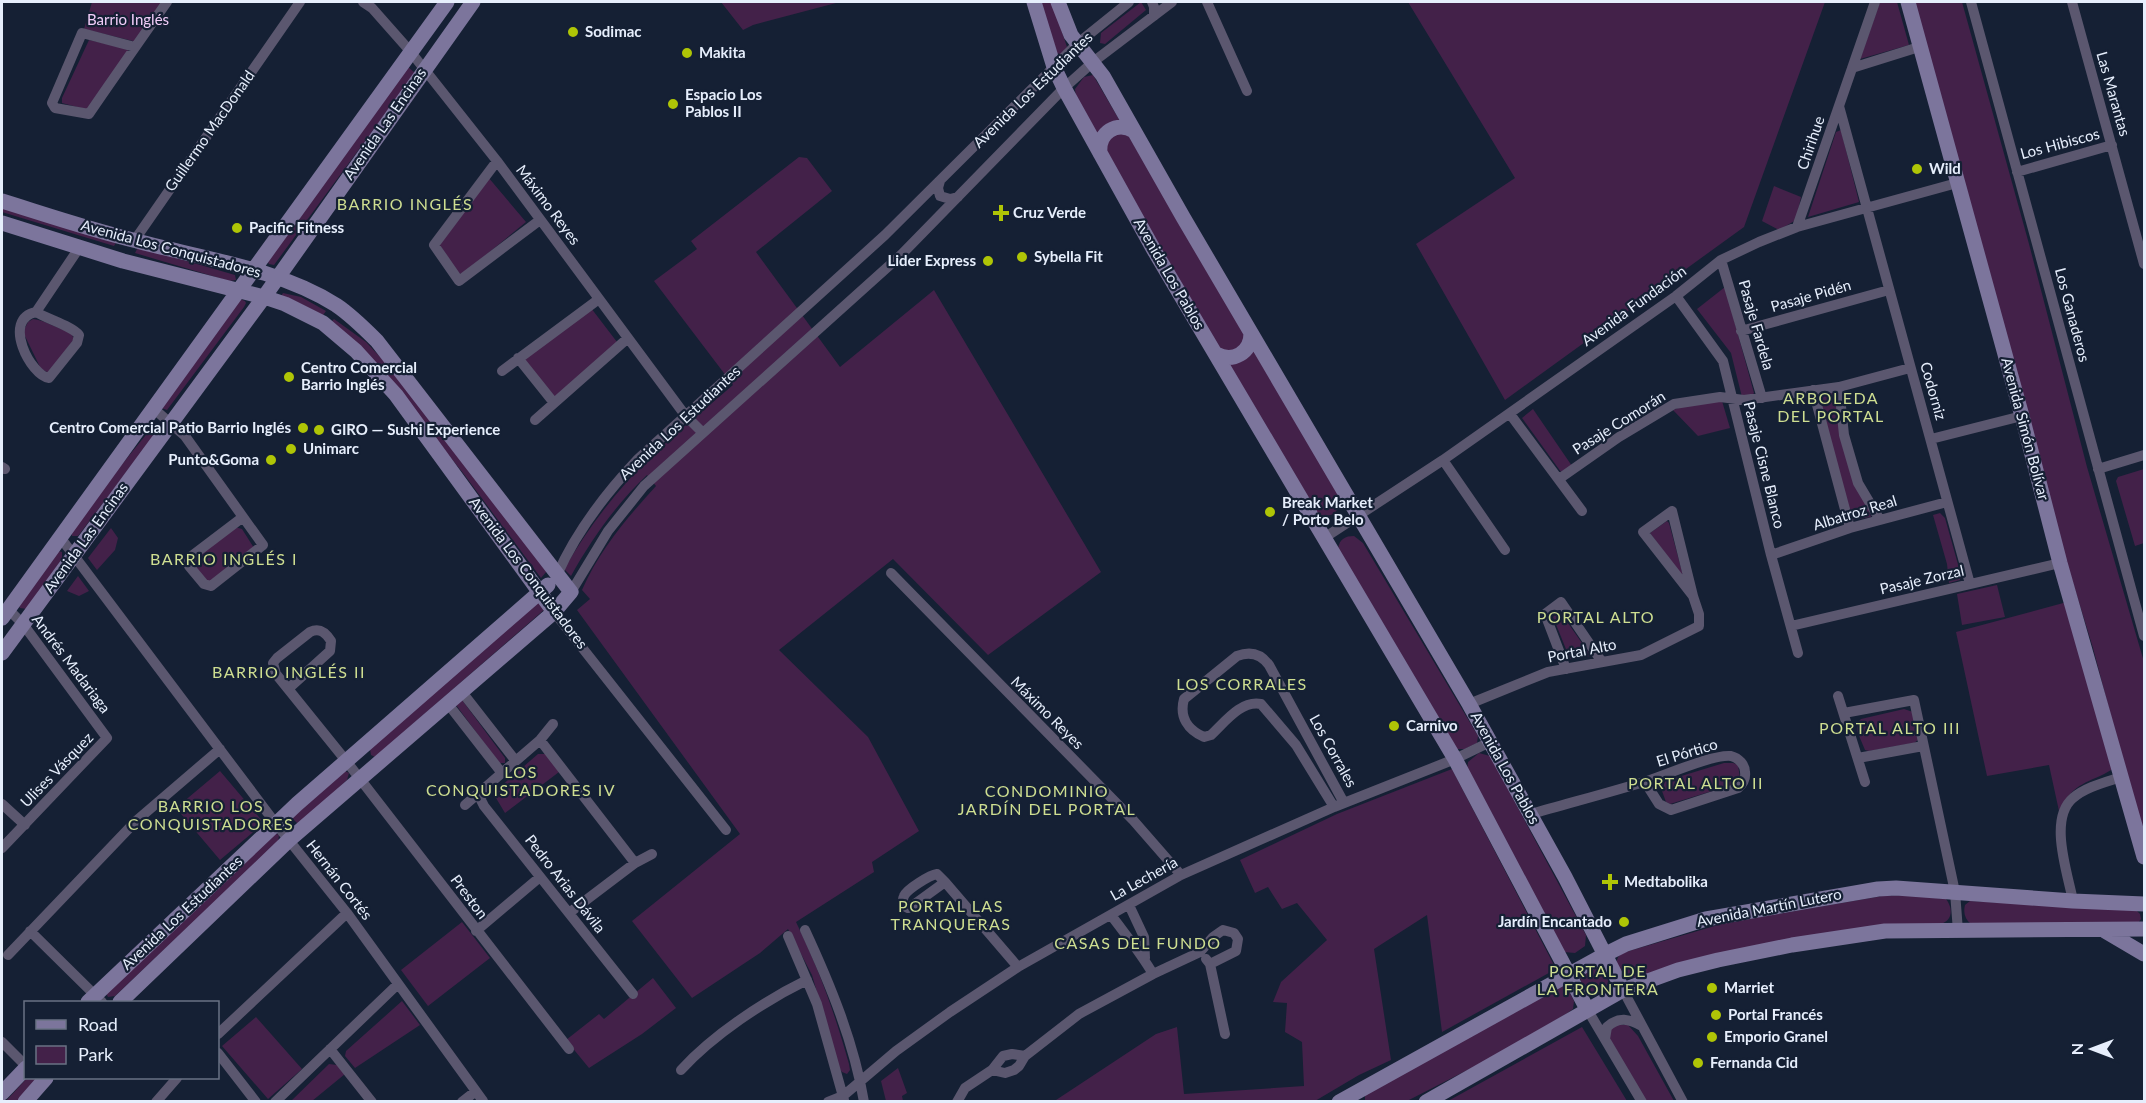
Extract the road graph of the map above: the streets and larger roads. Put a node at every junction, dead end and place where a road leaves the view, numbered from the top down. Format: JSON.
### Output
{"nodes":[{"id":1,"x":167,"y":2,"type":"edge"},
{"id":2,"x":300,"y":2,"type":"edge"},
{"id":3,"x":363,"y":2,"type":"edge"},
{"id":4,"x":447,"y":2,"type":"edge"},
{"id":5,"x":473,"y":2,"type":"edge"},
{"id":6,"x":1035,"y":2,"type":"edge"},
{"id":7,"x":1058,"y":2,"type":"edge"},
{"id":8,"x":1129,"y":2,"type":"edge"},
{"id":9,"x":1152,"y":2,"type":"edge"},
{"id":10,"x":1172,"y":2,"type":"edge"},
{"id":11,"x":1207,"y":2,"type":"edge"},
{"id":12,"x":1875,"y":2,"type":"edge"},
{"id":13,"x":1908,"y":2,"type":"edge"},
{"id":14,"x":1971,"y":2,"type":"edge"},
{"id":15,"x":2072,"y":2,"type":"edge"},
{"id":16,"x":1154,"y":16,"type":"junction"},
{"id":17,"x":1077,"y":44,"type":"junction"},
{"id":18,"x":135,"y":47,"type":"junction"},
{"id":19,"x":1919,"y":47,"type":"junction"},
{"id":20,"x":410,"y":51,"type":"junction"},
{"id":21,"x":1093,"y":62,"type":"junction"},
{"id":22,"x":1054,"y":67,"type":"junction"},
{"id":23,"x":1852,"y":68,"type":"junction"},
{"id":24,"x":424,"y":69,"type":"junction"},
{"id":25,"x":1064,"y":88,"type":"junction"},
{"id":26,"x":1247,"y":91,"type":"dead end"},
{"id":27,"x":1839,"y":106,"type":"junction"},
{"id":28,"x":1134,"y":131,"type":"junction"},
{"id":29,"x":2112,"y":146,"type":"junction"},
{"id":30,"x":1100,"y":153,"type":"junction"},
{"id":31,"x":497,"y":161,"type":"junction"},
{"id":32,"x":2017,"y":172,"type":"junction"},
{"id":33,"x":940,"y":181,"type":"junction"},
{"id":34,"x":1957,"y":183,"type":"junction"},
{"id":35,"x":958,"y":197,"type":"junction"},
{"id":36,"x":2,"y":201,"type":"edge"},
{"id":37,"x":1867,"y":207,"type":"junction"},
{"id":38,"x":540,"y":220,"type":"junction"},
{"id":39,"x":2,"y":223,"type":"edge"},
{"id":40,"x":1797,"y":227,"type":"junction"},
{"id":41,"x":134,"y":241,"type":"junction"},
{"id":42,"x":79,"y":248,"type":"junction"},
{"id":43,"x":1721,"y":260,"type":"junction"},
{"id":44,"x":123,"y":261,"type":"junction"},
{"id":45,"x":2145,"y":264,"type":"edge"},
{"id":46,"x":252,"y":270,"type":"junction"},
{"id":47,"x":277,"y":278,"type":"junction"},
{"id":48,"x":238,"y":290,"type":"junction"},
{"id":49,"x":1889,"y":290,"type":"junction"},
{"id":50,"x":1676,"y":296,"type":"junction"},
{"id":51,"x":264,"y":297,"type":"junction"},
{"id":52,"x":599,"y":298,"type":"junction"},
{"id":53,"x":337,"y":306,"type":"junction"},
{"id":54,"x":36,"y":312,"type":"junction"},
{"id":55,"x":322,"y":324,"type":"junction"},
{"id":56,"x":1741,"y":331,"type":"junction"},
{"id":57,"x":1251,"y":333,"type":"junction"},
{"id":58,"x":628,"y":338,"type":"junction"},
{"id":59,"x":1216,"y":354,"type":"junction"},
{"id":60,"x":518,"y":358,"type":"junction"},
{"id":61,"x":1911,"y":368,"type":"junction"},
{"id":62,"x":502,"y":371,"type":"dead end"},
{"id":63,"x":1839,"y":387,"type":"junction"},
{"id":64,"x":1813,"y":390,"type":"junction"},
{"id":65,"x":1761,"y":398,"type":"junction"},
{"id":66,"x":1732,"y":399,"type":"junction"},
{"id":67,"x":554,"y":403,"type":"junction"},
{"id":68,"x":153,"y":408,"type":"junction"},
{"id":69,"x":1510,"y":414,"type":"junction"},
{"id":70,"x":686,"y":415,"type":"junction"},
{"id":71,"x":2022,"y":416,"type":"junction"},
{"id":72,"x":535,"y":420,"type":"dead end"},
{"id":73,"x":171,"y":423,"type":"junction"},
{"id":74,"x":703,"y":434,"type":"junction"},
{"id":75,"x":1931,"y":440,"type":"junction"},
{"id":76,"x":2145,"y":455,"type":"edge"},
{"id":77,"x":1443,"y":460,"type":"junction"},
{"id":78,"x":2098,"y":469,"type":"junction"},
{"id":79,"x":1559,"y":479,"type":"junction"},
{"id":80,"x":1947,"y":502,"type":"junction"},
{"id":81,"x":1582,"y":511,"type":"dead end"},
{"id":82,"x":1358,"y":516,"type":"junction"},
{"id":83,"x":243,"y":517,"type":"junction"},
{"id":84,"x":1880,"y":520,"type":"junction"},
{"id":85,"x":1850,"y":528,"type":"junction"},
{"id":86,"x":60,"y":537,"type":"junction"},
{"id":87,"x":1324,"y":538,"type":"junction"},
{"id":88,"x":1505,"y":550,"type":"dead end"},
{"id":89,"x":74,"y":554,"type":"junction"},
{"id":90,"x":1771,"y":555,"type":"junction"},
{"id":91,"x":2060,"y":563,"type":"junction"},
{"id":92,"x":891,"y":573,"type":"dead end"},
{"id":93,"x":557,"y":575,"type":"junction"},
{"id":94,"x":1970,"y":584,"type":"junction"},
{"id":95,"x":571,"y":592,"type":"junction"},
{"id":96,"x":541,"y":593,"type":"junction"},
{"id":97,"x":1693,"y":596,"type":"junction"},
{"id":98,"x":554,"y":612,"type":"junction"},
{"id":99,"x":5,"y":613,"type":"edge"},
{"id":100,"x":23,"y":624,"type":"junction"},
{"id":101,"x":1791,"y":626,"type":"junction"},
{"id":102,"x":2145,"y":636,"type":"edge"},
{"id":103,"x":2,"y":653,"type":"edge"},
{"id":104,"x":1798,"y":653,"type":"dead end"},
{"id":105,"x":1602,"y":662,"type":"junction"},
{"id":106,"x":1566,"y":669,"type":"junction"},
{"id":107,"x":288,"y":689,"type":"junction"},
{"id":108,"x":462,"y":692,"type":"junction"},
{"id":109,"x":1838,"y":696,"type":"dead end"},
{"id":110,"x":448,"y":704,"type":"junction"},
{"id":111,"x":1469,"y":704,"type":"junction"},
{"id":112,"x":1844,"y":713,"type":"junction"},
{"id":113,"x":1294,"y":714,"type":"junction"},
{"id":114,"x":553,"y":724,"type":"dead end"},
{"id":115,"x":1280,"y":726,"type":"junction"},
{"id":116,"x":107,"y":738,"type":"joint"},
{"id":117,"x":540,"y":740,"type":"junction"},
{"id":118,"x":1490,"y":742,"type":"junction"},
{"id":119,"x":1923,"y":746,"type":"junction"},
{"id":120,"x":220,"y":749,"type":"junction"},
{"id":121,"x":1858,"y":758,"type":"junction"},
{"id":122,"x":1455,"y":759,"type":"junction"},
{"id":123,"x":514,"y":760,"type":"junction"},
{"id":124,"x":347,"y":762,"type":"junction"},
{"id":125,"x":501,"y":772,"type":"junction"},
{"id":126,"x":2121,"y":777,"type":"junction"},
{"id":127,"x":360,"y":780,"type":"junction"},
{"id":128,"x":1645,"y":782,"type":"junction"},
{"id":129,"x":1865,"y":782,"type":"dead end"},
{"id":130,"x":482,"y":790,"type":"junction"},
{"id":131,"x":2,"y":804,"type":"edge"},
{"id":132,"x":465,"y":805,"type":"dead end"},
{"id":133,"x":1339,"y":805,"type":"junction"},
{"id":134,"x":1531,"y":814,"type":"junction"},
{"id":135,"x":276,"y":824,"type":"junction"},
{"id":136,"x":25,"y":825,"type":"junction"},
{"id":137,"x":726,"y":830,"type":"dead end"},
{"id":138,"x":289,"y":840,"type":"junction"},
{"id":139,"x":2,"y":848,"type":"edge"},
{"id":140,"x":652,"y":854,"type":"dead end"},
{"id":141,"x":2145,"y":857,"type":"edge"},
{"id":142,"x":635,"y":863,"type":"junction"},
{"id":143,"x":1181,"y":875,"type":"junction"},
{"id":144,"x":540,"y":877,"type":"junction"},
{"id":145,"x":945,"y":882,"type":"dead end"},
{"id":146,"x":1955,"y":892,"type":"junction"},
{"id":147,"x":2073,"y":901,"type":"junction"},
{"id":148,"x":2145,"y":904,"type":"edge"},
{"id":149,"x":1129,"y":905,"type":"junction"},
{"id":150,"x":346,"y":913,"type":"junction"},
{"id":151,"x":569,"y":913,"type":"junction"},
{"id":152,"x":1111,"y":915,"type":"junction"},
{"id":153,"x":2145,"y":929,"type":"edge"},
{"id":154,"x":805,"y":930,"type":"dead end"},
{"id":155,"x":2102,"y":930,"type":"junction"},
{"id":156,"x":30,"y":931,"type":"junction"},
{"id":157,"x":476,"y":931,"type":"junction"},
{"id":158,"x":1958,"y":931,"type":"junction"},
{"id":159,"x":788,"y":936,"type":"dead end"},
{"id":160,"x":1200,"y":952,"type":"junction"},
{"id":161,"x":2145,"y":954,"type":"edge"},
{"id":162,"x":8,"y":955,"type":"dead end"},
{"id":163,"x":1604,"y":955,"type":"junction"},
{"id":164,"x":1145,"y":958,"type":"junction"},
{"id":165,"x":1210,"y":964,"type":"junction"},
{"id":166,"x":1017,"y":968,"type":"junction"},
{"id":167,"x":1153,"y":974,"type":"junction"},
{"id":168,"x":1569,"y":974,"type":"junction"},
{"id":169,"x":807,"y":980,"type":"junction"},
{"id":170,"x":398,"y":984,"type":"junction"},
{"id":171,"x":1623,"y":990,"type":"junction"},
{"id":172,"x":633,"y":994,"type":"dead end"},
{"id":173,"x":95,"y":1000,"type":"edge"},
{"id":174,"x":121,"y":1001,"type":"edge"},
{"id":175,"x":1587,"y":1009,"type":"junction"},
{"id":176,"x":1642,"y":1026,"type":"junction"},
{"id":177,"x":219,"y":1033,"type":"edge"},
{"id":178,"x":1225,"y":1034,"type":"dead end"},
{"id":179,"x":1605,"y":1040,"type":"junction"},
{"id":180,"x":2,"y":1042,"type":"edge"},
{"id":181,"x":330,"y":1049,"type":"junction"},
{"id":182,"x":569,"y":1050,"type":"dead end"},
{"id":183,"x":219,"y":1054,"type":"edge"},
{"id":184,"x":1025,"y":1056,"type":"junction"},
{"id":185,"x":24,"y":1065,"type":"edge"},
{"id":186,"x":24,"y":1069,"type":"edge"},
{"id":187,"x":681,"y":1070,"type":"dead end"},
{"id":188,"x":992,"y":1070,"type":"junction"},
{"id":189,"x":44,"y":1079,"type":"edge"},
{"id":190,"x":175,"y":1079,"type":"edge"},
{"id":191,"x":860,"y":1081,"type":"junction"},
{"id":192,"x":476,"y":1091,"type":"junction"},
{"id":193,"x":2,"y":1093,"type":"edge"},
{"id":194,"x":1358,"y":1096,"type":"edge"},
{"id":195,"x":844,"y":1099,"type":"edge"},
{"id":196,"x":25,"y":1101,"type":"edge"},
{"id":197,"x":156,"y":1101,"type":"edge"},
{"id":198,"x":256,"y":1101,"type":"edge"},
{"id":199,"x":274,"y":1101,"type":"edge"},
{"id":200,"x":372,"y":1101,"type":"edge"},
{"id":201,"x":462,"y":1101,"type":"edge"},
{"id":202,"x":483,"y":1101,"type":"edge"},
{"id":203,"x":828,"y":1101,"type":"edge"},
{"id":204,"x":864,"y":1101,"type":"edge"},
{"id":205,"x":957,"y":1101,"type":"edge"},
{"id":206,"x":1339,"y":1101,"type":"edge"},
{"id":207,"x":1426,"y":1101,"type":"edge"},
{"id":208,"x":1642,"y":1101,"type":"edge"},
{"id":209,"x":1683,"y":1101,"type":"edge"}],
"edges":[{"from":1,"to":18,"type":"street"},
{"from":2,"to":41,"type":"street","name":"Guillermo MacDonald"},
{"from":3,"to":20,"type":"street","name":"Máximo Reyes"},
{"from":4,"to":20,"type":"street","name":"Avenida Las Encinas"},
{"from":5,"to":24,"type":"street","name":"Avenida Las Encinas"},
{"from":6,"to":22,"type":"street","name":"Avenida Los Pablos"},
{"from":7,"to":17,"type":"street","name":"Avenida Los Pablos"},
{"from":8,"to":17,"type":"street","name":"Avenida Los Estudiantes"},
{"from":9,"to":16,"type":"street"},
{"from":10,"to":16,"type":"street","name":"Avenida Los Estudiantes"},
{"from":11,"to":26,"type":"street"},
{"from":12,"to":23,"type":"street","name":"Chirihue"},
{"from":13,"to":19,"type":"street","name":"Avenida Simón Bolívar"},
{"from":14,"to":32,"type":"street","name":"Los Ganaderos"},
{"from":15,"to":29,"type":"street","name":"Las Marantas"},
{"from":16,"to":21,"type":"street","name":"Avenida Los Estudiantes"},
{"from":17,"to":21,"type":"street","name":"Avenida Los Pablos"},
{"from":17,"to":22,"type":"street","name":"Avenida Los Estudiantes"},
{"from":18,"to":18,"type":"street"},
{"from":19,"to":23,"type":"street"},
{"from":19,"to":34,"type":"street","name":"Avenida Simón Bolívar"},
{"from":20,"to":24,"type":"street","name":"Máximo Reyes"},
{"from":20,"to":46,"type":"street","name":"Avenida Las Encinas"},
{"from":21,"to":25,"type":"street","name":"Avenida Los Estudiantes"},
{"from":21,"to":28,"type":"street","name":"Avenida Los Pablos"},
{"from":22,"to":25,"type":"street","name":"Avenida Los Pablos"},
{"from":22,"to":33,"type":"street","name":"Avenida Los Estudiantes"},
{"from":23,"to":27,"type":"street","name":"Chirihue"},
{"from":24,"to":31,"type":"street","name":"Máximo Reyes"},
{"from":24,"to":47,"type":"street","name":"Avenida Las Encinas"},
{"from":25,"to":30,"type":"street","name":"Avenida Los Pablos"},
{"from":25,"to":35,"type":"street","name":"Avenida Los Estudiantes"},
{"from":27,"to":37,"type":"street","name":"Codorniz"},
{"from":27,"to":40,"type":"street","name":"Chirihue"},
{"from":28,"to":30,"type":"street"},
{"from":28,"to":57,"type":"street","name":"Avenida Los Pablos"},
{"from":29,"to":32,"type":"street","name":"Los Hibiscos"},
{"from":29,"to":45,"type":"street","name":"Las Marantas"},
{"from":30,"to":59,"type":"street","name":"Avenida Los Pablos"},
{"from":31,"to":38,"type":"street","name":"Máximo Reyes"},
{"from":31,"to":38,"type":"street"},
{"from":32,"to":78,"type":"street","name":"Los Ganaderos"},
{"from":33,"to":35,"type":"street"},
{"from":33,"to":70,"type":"street","name":"Avenida Los Estudiantes"},
{"from":34,"to":37,"type":"street","name":"Avenida Fundación"},
{"from":34,"to":71,"type":"street","name":"Avenida Simón Bolívar"},
{"from":35,"to":74,"type":"street","name":"Avenida Los Estudiantes"},
{"from":36,"to":41,"type":"street","name":"Avenida Los Conquistadores"},
{"from":37,"to":40,"type":"street","name":"Avenida Fundación"},
{"from":37,"to":49,"type":"street","name":"Codorniz"},
{"from":38,"to":52,"type":"street","name":"Máximo Reyes"},
{"from":39,"to":42,"type":"street","name":"Avenida Los Conquistadores"},
{"from":40,"to":43,"type":"street","name":"Avenida Fundación"},
{"from":41,"to":44,"type":"street","name":"Guillermo MacDonald"},
{"from":41,"to":46,"type":"street","name":"Avenida Los Conquistadores"},
{"from":42,"to":44,"type":"street","name":"Avenida Los Conquistadores"},
{"from":42,"to":54,"type":"street"},
{"from":43,"to":50,"type":"street","name":"Avenida Fundación"},
{"from":43,"to":56,"type":"street","name":"Pasaje Fardela"},
{"from":44,"to":48,"type":"street","name":"Avenida Los Conquistadores"},
{"from":46,"to":47,"type":"street","name":"Avenida Los Conquistadores"},
{"from":46,"to":48,"type":"street","name":"Avenida Las Encinas"},
{"from":47,"to":51,"type":"street","name":"Avenida Las Encinas"},
{"from":47,"to":53,"type":"street","name":"Avenida Los Conquistadores"},
{"from":48,"to":51,"type":"street","name":"Avenida Los Conquistadores"},
{"from":48,"to":68,"type":"street","name":"Avenida Las Encinas"},
{"from":49,"to":56,"type":"street","name":"Pasaje Pidén"},
{"from":49,"to":61,"type":"street","name":"Codorniz"},
{"from":50,"to":66,"type":"street","name":"Pasaje Cisne Blanco"},
{"from":50,"to":69,"type":"street","name":"Avenida Fundación"},
{"from":51,"to":55,"type":"street","name":"Avenida Los Conquistadores"},
{"from":51,"to":73,"type":"street","name":"Avenida Las Encinas"},
{"from":52,"to":58,"type":"street","name":"Máximo Reyes"},
{"from":52,"to":60,"type":"street"},
{"from":53,"to":55,"type":"street"},
{"from":53,"to":93,"type":"street","name":"Avenida Los Conquistadores"},
{"from":54,"to":54,"type":"street"},
{"from":55,"to":96,"type":"street","name":"Avenida Los Conquistadores"},
{"from":56,"to":65,"type":"street","name":"Pasaje Fardela"},
{"from":57,"to":59,"type":"street"},
{"from":57,"to":82,"type":"street","name":"Avenida Los Pablos"},
{"from":58,"to":67,"type":"street"},
{"from":58,"to":70,"type":"street","name":"Máximo Reyes"},
{"from":59,"to":87,"type":"street","name":"Avenida Los Pablos"},
{"from":60,"to":62,"type":"street"},
{"from":60,"to":67,"type":"street"},
{"from":61,"to":63,"type":"street","name":"Pasaje Comorán"},
{"from":61,"to":75,"type":"street","name":"Codorniz"},
{"from":63,"to":64,"type":"street","name":"Pasaje Comorán"},
{"from":63,"to":84,"type":"street"},
{"from":64,"to":65,"type":"street","name":"Pasaje Comorán"},
{"from":64,"to":85,"type":"street"},
{"from":65,"to":66,"type":"street","name":"Pasaje Comorán"},
{"from":66,"to":79,"type":"street","name":"Pasaje Comorán"},
{"from":66,"to":90,"type":"street","name":"Pasaje Cisne Blanco"},
{"from":67,"to":72,"type":"street"},
{"from":68,"to":73,"type":"street"},
{"from":68,"to":86,"type":"street","name":"Avenida Las Encinas"},
{"from":69,"to":77,"type":"street","name":"Avenida Fundación"},
{"from":69,"to":79,"type":"street"},
{"from":70,"to":74,"type":"street","name":"Máximo Reyes"},
{"from":70,"to":93,"type":"street","name":"Avenida Los Estudiantes"},
{"from":71,"to":75,"type":"street"},
{"from":71,"to":91,"type":"street","name":"Avenida Simón Bolívar"},
{"from":73,"to":83,"type":"street"},
{"from":73,"to":89,"type":"street","name":"Avenida Las Encinas"},
{"from":74,"to":95,"type":"street","name":"Avenida Los Estudiantes"},
{"from":75,"to":80,"type":"street","name":"Codorniz"},
{"from":76,"to":78,"type":"street"},
{"from":77,"to":82,"type":"street","name":"Avenida Fundación"},
{"from":77,"to":88,"type":"street"},
{"from":78,"to":102,"type":"street","name":"Los Ganaderos"},
{"from":79,"to":81,"type":"street"},
{"from":80,"to":84,"type":"street","name":"Albatroz Real"},
{"from":80,"to":94,"type":"street","name":"Codorniz"},
{"from":82,"to":87,"type":"street"},
{"from":82,"to":111,"type":"street","name":"Avenida Los Pablos"},
{"from":83,"to":83,"type":"street"},
{"from":84,"to":85,"type":"street","name":"Albatroz Real"},
{"from":85,"to":90,"type":"street","name":"Albatroz Real"},
{"from":86,"to":89,"type":"street","name":"Hernán Cortés"},
{"from":86,"to":99,"type":"street","name":"Avenida Las Encinas"},
{"from":87,"to":122,"type":"street","name":"Avenida Los Pablos"},
{"from":89,"to":100,"type":"street","name":"Avenida Las Encinas"},
{"from":89,"to":120,"type":"street","name":"Hernán Cortés"},
{"from":90,"to":101,"type":"street","name":"Pasaje Cisne Blanco"},
{"from":91,"to":94,"type":"street","name":"Pasaje Zorzal"},
{"from":91,"to":126,"type":"street","name":"Avenida Simón Bolívar"},
{"from":92,"to":143,"type":"street","name":"Máximo Reyes"},
{"from":93,"to":95,"type":"street","name":"Avenida Los Conquistadores"},
{"from":93,"to":96,"type":"street","name":"Avenida Los Estudiantes"},
{"from":94,"to":101,"type":"street","name":"Pasaje Zorzal"},
{"from":95,"to":98,"type":"street","name":"Avenida Los Estudiantes"},
{"from":96,"to":98,"type":"street","name":"Avenida Los Conquistadores"},
{"from":96,"to":124,"type":"street","name":"Avenida Los Estudiantes"},
{"from":97,"to":97,"type":"street"},
{"from":97,"to":105,"type":"street","name":"Portal Alto"},
{"from":98,"to":108,"type":"street","name":"Avenida Los Estudiantes"},
{"from":98,"to":137,"type":"street","name":"Avenida Los Conquistadores"},
{"from":99,"to":100,"type":"street","name":"Andrés Madariaga"},
{"from":100,"to":103,"type":"street","name":"Avenida Las Encinas"},
{"from":100,"to":116,"type":"street","name":"Andrés Madariaga"},
{"from":101,"to":104,"type":"street","name":"Pasaje Cisne Blanco"},
{"from":105,"to":106,"type":"street","name":"Portal Alto"},
{"from":105,"to":106,"type":"street"},
{"from":106,"to":111,"type":"street","name":"Portal Alto"},
{"from":107,"to":107,"type":"street","name":"Preston"},
{"from":107,"to":124,"type":"street","name":"Preston"},
{"from":108,"to":110,"type":"street","name":"Avenida Los Estudiantes"},
{"from":108,"to":123,"type":"street"},
{"from":109,"to":112,"type":"street"},
{"from":110,"to":125,"type":"street"},
{"from":110,"to":127,"type":"street","name":"Avenida Los Estudiantes"},
{"from":111,"to":118,"type":"street","name":"Avenida Los Pablos"},
{"from":112,"to":119,"type":"street"},
{"from":112,"to":121,"type":"street"},
{"from":113,"to":115,"type":"street","name":"Los Corrales"},
{"from":113,"to":115,"type":"street","name":"Los Corrales"},
{"from":113,"to":133,"type":"street","name":"Los Corrales"},
{"from":114,"to":117,"type":"street"},
{"from":115,"to":133,"type":"street","name":"Los Corrales"},
{"from":116,"to":136,"type":"street","name":"Ulises Vásquez"},
{"from":117,"to":123,"type":"street"},
{"from":117,"to":142,"type":"street"},
{"from":118,"to":122,"type":"street","name":"La Lechería"},
{"from":118,"to":134,"type":"street","name":"Avenida Los Pablos"},
{"from":119,"to":121,"type":"street"},
{"from":119,"to":146,"type":"street"},
{"from":120,"to":135,"type":"street","name":"Hernán Cortés"},
{"from":120,"to":156,"type":"street"},
{"from":121,"to":129,"type":"street"},
{"from":122,"to":133,"type":"street","name":"La Lechería"},
{"from":122,"to":168,"type":"street","name":"Avenida Los Pablos"},
{"from":123,"to":125,"type":"street"},
{"from":124,"to":127,"type":"street","name":"Preston"},
{"from":124,"to":135,"type":"street","name":"Avenida Los Estudiantes"},
{"from":125,"to":130,"type":"street"},
{"from":126,"to":141,"type":"street","name":"Avenida Simón Bolívar"},
{"from":126,"to":147,"type":"street"},
{"from":127,"to":138,"type":"street","name":"Avenida Los Estudiantes"},
{"from":127,"to":157,"type":"street","name":"Preston"},
{"from":128,"to":128,"type":"street","name":"El Pórtico"},
{"from":128,"to":134,"type":"street","name":"El Pórtico"},
{"from":130,"to":132,"type":"street"},
{"from":130,"to":144,"type":"street","name":"Pedro Arias Dávila"},
{"from":131,"to":136,"type":"street"},
{"from":133,"to":143,"type":"street","name":"La Lechería"},
{"from":134,"to":163,"type":"street","name":"Avenida Los Pablos"},
{"from":135,"to":138,"type":"street","name":"Hernán Cortés"},
{"from":135,"to":173,"type":"street","name":"Avenida Los Estudiantes"},
{"from":136,"to":139,"type":"street","name":"Ulises Vásquez"},
{"from":138,"to":150,"type":"street","name":"Hernán Cortés"},
{"from":138,"to":174,"type":"street","name":"Avenida Los Estudiantes"},
{"from":140,"to":142,"type":"street"},
{"from":142,"to":151,"type":"street"},
{"from":143,"to":149,"type":"street","name":"La Lechería"},
{"from":144,"to":151,"type":"street","name":"Pedro Arias Dávila"},
{"from":144,"to":157,"type":"street"},
{"from":145,"to":166,"type":"street"},
{"from":146,"to":147,"type":"street","name":"Avenida Martín Lutero"},
{"from":146,"to":158,"type":"street"},
{"from":146,"to":163,"type":"street","name":"Avenida Martín Lutero"},
{"from":147,"to":148,"type":"street","name":"Avenida Martín Lutero"},
{"from":149,"to":152,"type":"street","name":"La Lechería"},
{"from":149,"to":164,"type":"street"},
{"from":150,"to":170,"type":"street","name":"Hernán Cortés"},
{"from":150,"to":177,"type":"street"},
{"from":151,"to":172,"type":"street","name":"Pedro Arias Dávila"},
{"from":152,"to":164,"type":"street"},
{"from":152,"to":166,"type":"street","name":"La Lechería"},
{"from":153,"to":155,"type":"street"},
{"from":154,"to":191,"type":"street"},
{"from":155,"to":158,"type":"street"},
{"from":155,"to":161,"type":"street"},
{"from":156,"to":162,"type":"street"},
{"from":156,"to":173,"type":"street"},
{"from":157,"to":182,"type":"street","name":"Preston"},
{"from":158,"to":171,"type":"street"},
{"from":159,"to":169,"type":"street"},
{"from":160,"to":165,"type":"street"},
{"from":160,"to":165,"type":"street"},
{"from":160,"to":167,"type":"street"},
{"from":163,"to":168,"type":"street","name":"Avenida Martín Lutero"},
{"from":163,"to":171,"type":"street","name":"Avenida Los Pablos"},
{"from":164,"to":167,"type":"street"},
{"from":165,"to":178,"type":"street"},
{"from":166,"to":191,"type":"street","name":"La Lechería"},
{"from":167,"to":184,"type":"street"},
{"from":168,"to":175,"type":"street","name":"Avenida Los Pablos"},
{"from":168,"to":194,"type":"street","name":"Avenida Martín Lutero"},
{"from":169,"to":187,"type":"street"},
{"from":169,"to":195,"type":"street"},
{"from":170,"to":181,"type":"street"},
{"from":170,"to":192,"type":"street","name":"Hernán Cortés"},
{"from":171,"to":175,"type":"street"},
{"from":171,"to":176,"type":"street","name":"Avenida Los Pablos"},
{"from":175,"to":179,"type":"street","name":"Avenida Los Pablos"},
{"from":175,"to":207,"type":"street"},
{"from":176,"to":179,"type":"street"},
{"from":176,"to":209,"type":"street","name":"Avenida Los Pablos"},
{"from":179,"to":208,"type":"street","name":"Avenida Los Pablos"},
{"from":180,"to":185,"type":"street"},
{"from":181,"to":199,"type":"street"},
{"from":181,"to":200,"type":"street"},
{"from":183,"to":198,"type":"street"},
{"from":184,"to":188,"type":"street"},
{"from":184,"to":188,"type":"street"},
{"from":186,"to":193,"type":"street"},
{"from":188,"to":205,"type":"street"},
{"from":189,"to":196,"type":"street"},
{"from":190,"to":197,"type":"street"},
{"from":191,"to":195,"type":"street","name":"La Lechería"},
{"from":191,"to":204,"type":"street"},
{"from":192,"to":201,"type":"street"},
{"from":192,"to":202,"type":"street","name":"Hernán Cortés"},
{"from":194,"to":206,"type":"street","name":"Avenida Martín Lutero"},
{"from":195,"to":203,"type":"street"}]}
